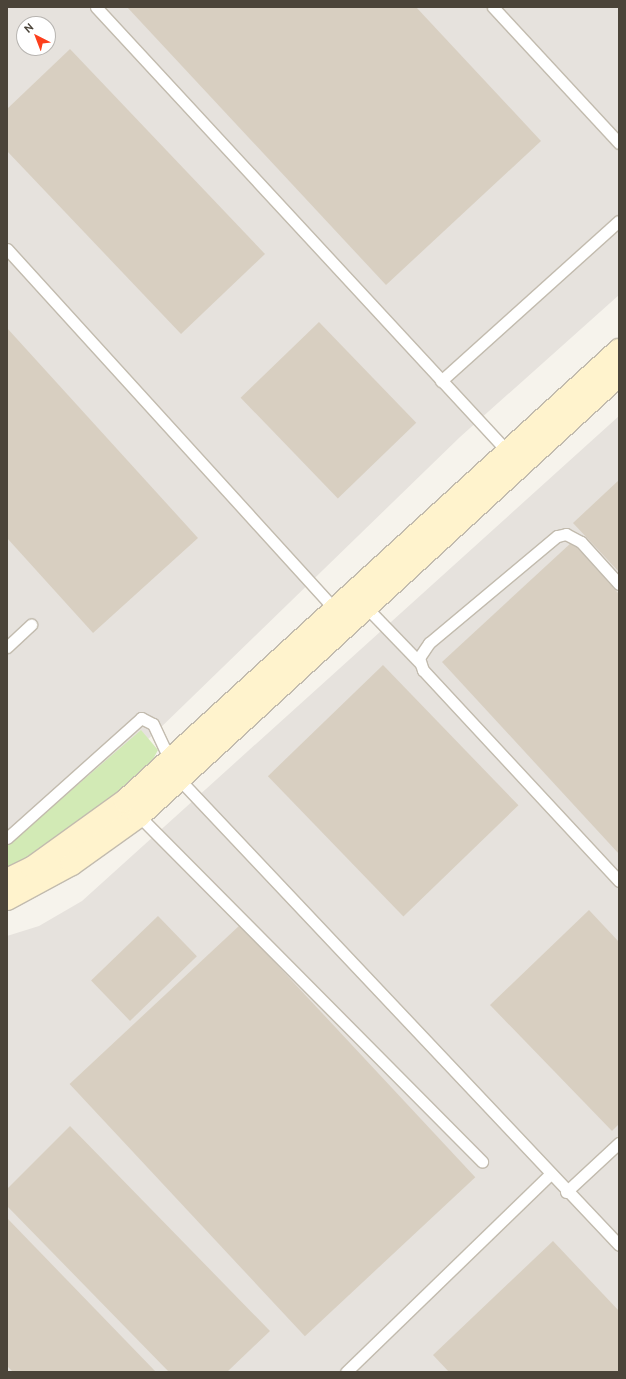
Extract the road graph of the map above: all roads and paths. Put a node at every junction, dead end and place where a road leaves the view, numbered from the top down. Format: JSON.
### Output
{"nodes":[{"id":1,"x":96,"y":7,"type":"edge"},
{"id":2,"x":493,"y":7,"type":"edge"},
{"id":3,"x":619,"y":143,"type":"edge"},
{"id":4,"x":619,"y":221,"type":"edge"},
{"id":5,"x":7,"y":249,"type":"edge"},
{"id":6,"x":619,"y":350,"type":"edge"},
{"id":7,"x":619,"y":375,"type":"edge"},
{"id":8,"x":442,"y":381,"type":"junction"},
{"id":9,"x":507,"y":451,"type":"junction"},
{"id":10,"x":619,"y":584,"type":"edge"},
{"id":11,"x":365,"y":606,"type":"junction"},
{"id":12,"x":334,"y":608,"type":"junction"},
{"id":13,"x":31,"y":625,"type":"dead end"},
{"id":14,"x":7,"y":647,"type":"edge"},
{"id":15,"x":420,"y":663,"type":"junction"},
{"id":16,"x":174,"y":768,"type":"junction"},
{"id":17,"x":139,"y":816,"type":"junction"},
{"id":18,"x":7,"y":838,"type":"edge"},
{"id":19,"x":7,"y":880,"type":"edge"},
{"id":20,"x":619,"y":881,"type":"edge"},
{"id":21,"x":7,"y":899,"type":"edge"},
{"id":22,"x":619,"y":1143,"type":"edge"},
{"id":23,"x":482,"y":1162,"type":"dead end"},
{"id":24,"x":549,"y":1175,"type":"junction"},
{"id":25,"x":566,"y":1192,"type":"junction"},
{"id":26,"x":619,"y":1245,"type":"edge"},
{"id":27,"x":346,"y":1372,"type":"edge"}],
"edges":[{"from":1,"to":8,"type":"lane"},
{"from":2,"to":3,"type":"lane"},
{"from":4,"to":8,"type":"lane"},
{"from":5,"to":12,"type":"lane"},
{"from":6,"to":9,"type":"main road"},
{"from":7,"to":11,"type":"main road"},
{"from":8,"to":9,"type":"lane"},
{"from":9,"to":12,"type":"main road"},
{"from":10,"to":15,"type":"lane"},
{"from":11,"to":15,"type":"lane"},
{"from":11,"to":16,"type":"main road"},
{"from":12,"to":16,"type":"main road"},
{"from":13,"to":14,"type":"lane"},
{"from":15,"to":20,"type":"lane"},
{"from":16,"to":17,"type":"main road"},
{"from":16,"to":18,"type":"lane"},
{"from":16,"to":19,"type":"main road"},
{"from":16,"to":24,"type":"lane"},
{"from":17,"to":21,"type":"main road"},
{"from":17,"to":23,"type":"lane"},
{"from":22,"to":25,"type":"lane"},
{"from":24,"to":25,"type":"lane"},
{"from":24,"to":27,"type":"lane"},
{"from":25,"to":26,"type":"lane"}]}
